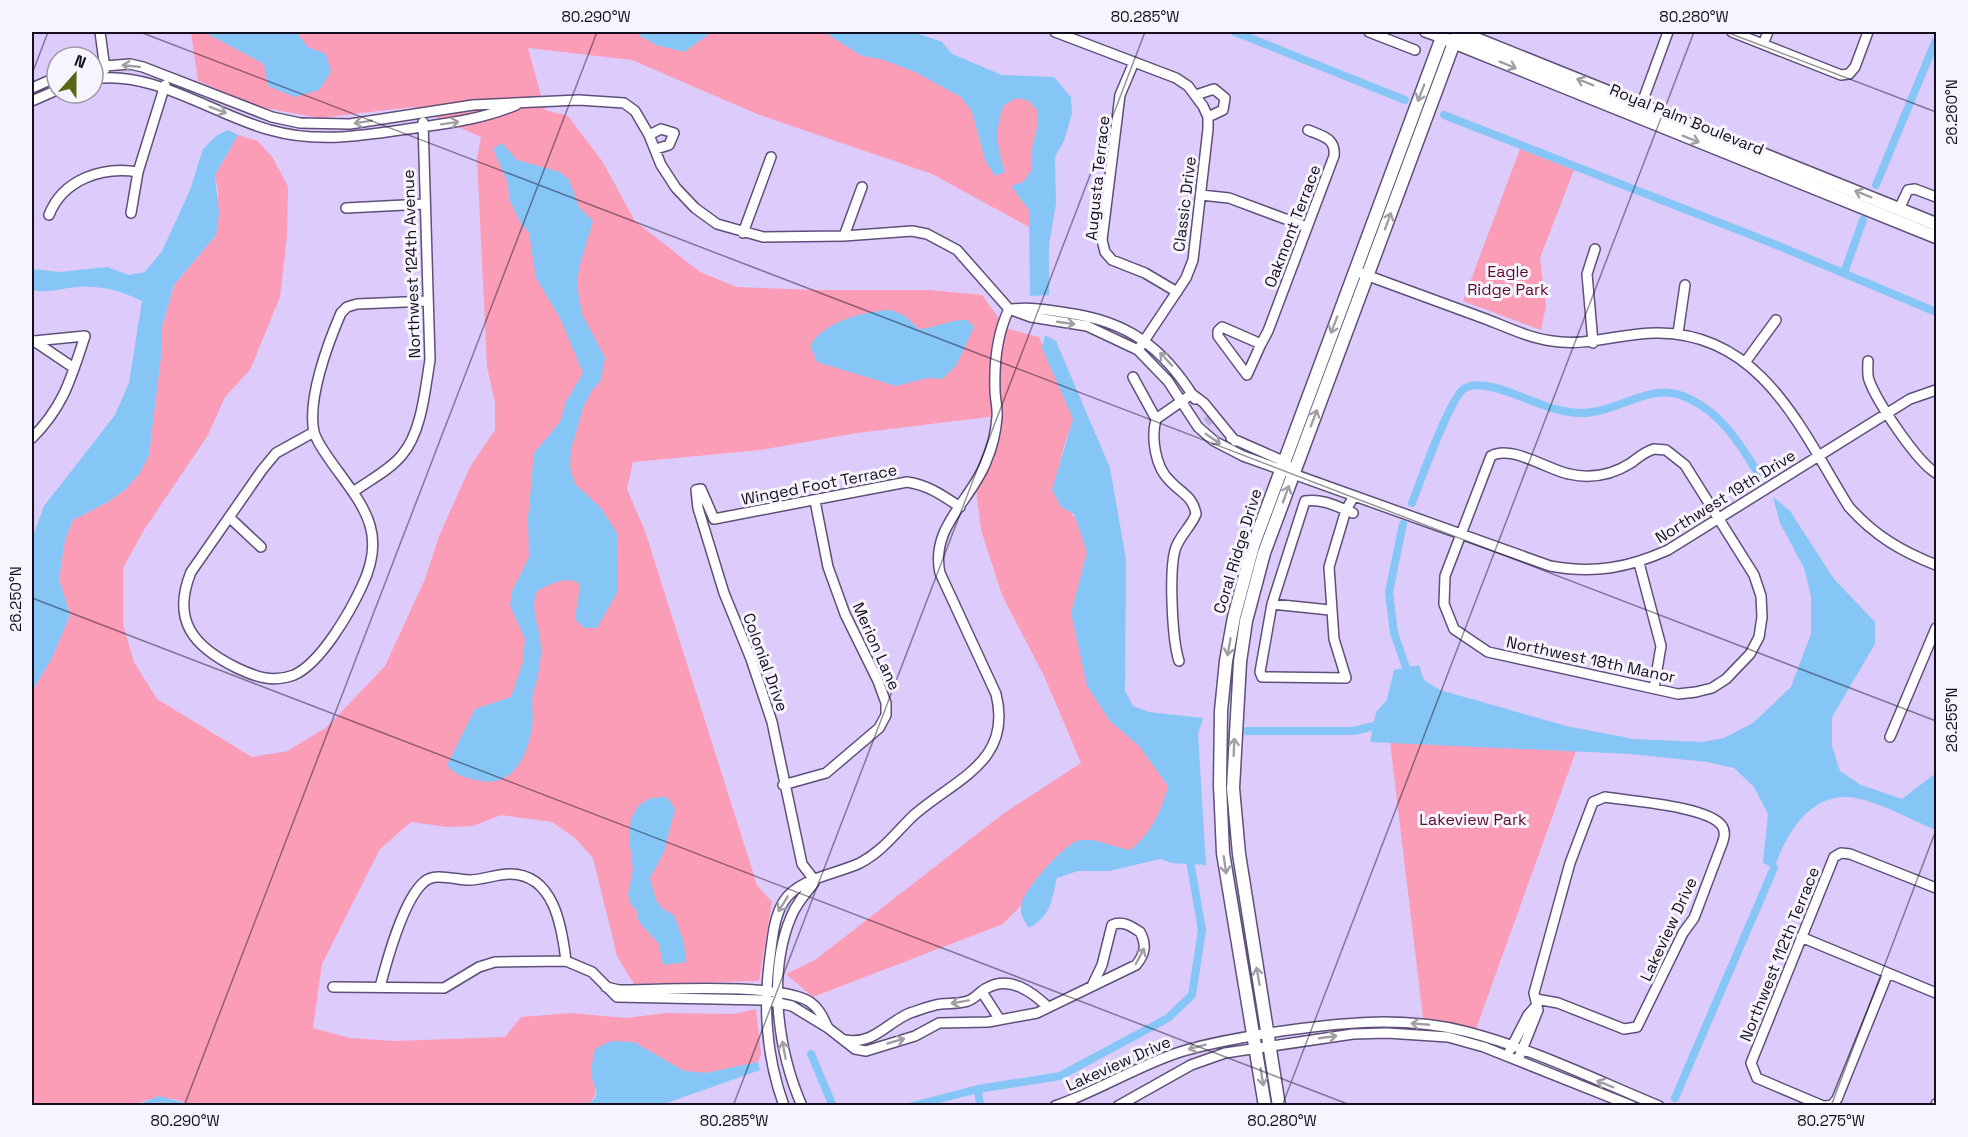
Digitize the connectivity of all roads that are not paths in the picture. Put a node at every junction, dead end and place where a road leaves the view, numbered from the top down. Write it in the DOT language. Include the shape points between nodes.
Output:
graph roads {
  1 [pos="1054,32"];
  2 [pos="1369,32"];
  3 [pos="1425,32"];
  4 [pos="1668,32"];
  5 [pos="1732,32"];
  6 [pos="1768,32"];
  7 [pos="1868,32"];
  8 [pos="1443,35"];
  9 [pos="1457,35"];
  10 [pos="1763,44"];
  11 [pos="1415,50"];
  12 [pos="1134,62"];
  13 [pos="105,65"];
  14 [pos="105,71"];
  15 [pos="106,77"];
  16 [pos="168,77"];
  17 [pos="163,89"];
  18 [pos="1196,95"];
  19 [pos="521,103"];
  20 [pos="1639,110"];
  21 [pos="421,113"];
  22 [pos="1208,117"];
  23 [pos="423,126"];
  24 [pos="1308,130"];
  25 [pos="649,135"];
  26 [pos="656,149"];
  27 [pos="771,157"];
  28 [pos="138,172"];
  29 [pos="862,188"];
  30 [pos="1201,195"];
  31 [pos="1936,197"];
  32 [pos="424,204"];
  33 [pos="346,208"];
  34 [pos="1899,209"];
  35 [pos="131,213"];
  36 [pos="49,215"];
  37 [pos="1936,224"];
  38 [pos="1307,227"];
  39 [pos="743,232"];
  40 [pos="844,236"];
  41 [pos="1936,237"];
  42 [pos="1595,249"];
  43 [pos="1355,271"];
  44 [pos="1368,276"];
  45 [pos="1685,285"];
  46 [pos="1177,292"];
  47 [pos="428,301"];
  48 [pos="1009,309"];
  49 [pos="1776,320"];
  50 [pos="1678,333"];
  51 [pos="1145,339"];
  52 [pos="1593,343"];
  53 [pos="1261,344"];
  54 [pos="1138,350"];
  55 [pos="1746,361"];
  56 [pos="1868,361"];
  57 [pos="74,368"];
  58 [pos="1133,376"];
  59 [pos="1936,390"];
  60 [pos="1192,394"];
  61 [pos="1180,402"];
  62 [pos="1889,413"];
  63 [pos="1207,416"];
  64 [pos="1156,419"];
  65 [pos="1214,426"];
  66 [pos="314,432"];
  67 [pos="32,438"];
  68 [pos="1235,441"];
  69 [pos="1818,456"];
  70 [pos="1282,465"];
  71 [pos="1294,472"];
  72 [pos="1936,473"];
  73 [pos="353,492"];
  74 [pos="1354,496"];
  75 [pos="815,501"];
  76 [pos="960,507"];
  77 [pos="1350,512"];
  78 [pos="229,517"];
  79 [pos="714,519"];
  80 [pos="1718,519"];
  81 [pos="1461,535"];
  82 [pos="261,547"];
  83 [pos="1639,563"];
  84 [pos="1936,565"];
  85 [pos="1272,604"];
  86 [pos="1330,610"];
  87 [pos="1936,628"];
  88 [pos="1179,661"];
  89 [pos="1654,688"];
  90 [pos="1890,737"];
  91 [pos="783,785"];
  92 [pos="815,881"];
  93 [pos="1936,888"];
  94 [pos="1801,937"];
  95 [pos="566,961"];
  96 [pos="1888,973"];
  97 [pos="1092,986"];
  98 [pos="333,987"];
  99 [pos="380,987"];
  100 [pos="778,991"];
  101 [pos="982,992"];
  102 [pos="1936,993"];
  103 [pos="765,995"];
  104 [pos="778,1002"];
  105 [pos="1536,1003"];
  106 [pos="1048,1007"];
  107 [pos="920,1010"];
  108 [pos="1000,1020"];
  109 [pos="828,1028"];
  110 [pos="927,1029"];
  111 [pos="1269,1039"];
  112 [pos="842,1040"];
  113 [pos="1255,1042"];
  114 [pos="1509,1051"];
  115 [pos="1520,1055"];
  116 [pos="1832,1105"];
  117 [pos="783,1106"];
  118 [pos="802,1106"];
  119 [pos="1055,1106"];
  120 [pos="1118,1106"];
  121 [pos="1265,1106"];
  122 [pos="1279,1106"];
  123 [pos="1632,1106"];
  124 [pos="1659,1106"];
  125 [pos="1824,1106"];
  1 -- 12 [label="street"];
  2 -- 11 [label="street"];
  3 -- 8 [label="street, Royal Palm Boulevard"];
  4 -- 20 [label="street"];
  5 -- 10 [label="street"];
  6 -- 10 [label="street"];
  7 -- 10 [label="street" via="1855,67 1849,74 1841,75"];
  8 -- 9 [label="main road, Royal Palm Boulevard"];
  8 -- 43 [label="main road, Coral Ridge Drive, one-way"];
  9 -- 20 [label="main road, Royal Palm Boulevard"];
  44 -- 9 [label="main road, Coral Ridge Drive, one-way"];
  12 -- 18 [label="street" via="1176,78"];
  12 -- 46 [label="street, Augusta Terrace" via="1120,95 1102,240 1112,260"];
  16 -- 13 [label="street, one-way" via="130,64"];
  14 -- 15 [label="street"];
  15 -- 17 [label="street" via="140,81"];
  16 -- 17 [label="street"];
  21 -- 16 [label="street, one-way" via="350,124 300,123 272,117"];
  17 -- 23 [label="street, one-way" via="270,130 298,136 340,138"];
  17 -- 28 [label="street"];
  18 -- 22 [label="street"];
  18 -- 22 [label="street" via="1214,89 1224,98 1223,110"];
  19 -- 21 [label="street"];
  23 -- 19 [label="street, one-way" via="489,117"];
  19 -- 25 [label="street" via="624,103"];
  34 -- 20 [label="main road, Royal Palm Boulevard, one-way"];
  20 -- 41 [label="main road, Royal Palm Boulevard, one-way"];
  21 -- 23 [label="street, Northwest 124th Avenue"];
  22 -- 30 [label="street, Classic Drive"];
  23 -- 32 [label="street, Northwest 124th Avenue"];
  24 -- 38 [label="street, Oakmont Terrace" via="1330,140 1335,147"];
  25 -- 26 [label="street"];
  25 -- 26 [label="street" via="661,129 674,133 669,145"];
  26 -- 39 [label="street" via="661,165 694,208 717,224"];
  27 -- 39 [label="street"];
  28 -- 35 [label="street"];
  28 -- 36 [label="street" via="110,170 82,179 59,196"];
  29 -- 40 [label="street"];
  30 -- 38 [label="street" via="1229,198"];
  30 -- 46 [label="street, Classic Drive" via="1193,260"];
  31 -- 34 [label="street" via="1908,190"];
  32 -- 33 [label="street"];
  32 -- 47 [label="street, Northwest 124th Avenue"];
  34 -- 37 [label="main road, Royal Palm Boulevard"];
  38 -- 53 [label="street, Oakmont Terrace"];
  39 -- 40 [label="street" via="763,237"];
  40 -- 48 [label="street" via="912,231 927,234 957,250"];
  42 -- 52 [label="street" via="1587,274"];
  43 -- 44 [label="street"];
  43 -- 70 [label="main road, Coral Ridge Drive, one-way"];
  44 -- 52 [label="street" via="1530,336"];
  71 -- 44 [label="main road, Coral Ridge Drive, one-way"];
  45 -- 50 [label="street"];
  46 -- 51 [label="street, Classic Drive"];
  47 -- 66 [label="street" via="357,304 341,313 313,402"];
  47 -- 73 [label="street, Northwest 124th Avenue" via="430,360 408,448"];
  48 -- 51 [label="street" via="1032,307 1089,316"];
  48 -- 54 [label="street, one-way" via="1031,317 1087,326"];
  48 -- 76 [label="street" via="997,343 994,438 976,485"];
  49 -- 55 [label="street"];
  50 -- 52 [label="street" via="1633,335"];
  50 -- 55 [label="street"];
  51 -- 54 [label="street, Classic Drive"];
  60 -- 51 [label="street, one-way" via="1178,372"];
  53 -- 53 [label="street, Oakmont Terrace" via="1222,327 1218,331 1247,375"];
  54 -- 61 [label="street" via="1168,381"];
  55 -- 69 [label="street" via="1782,399"];
  56 -- 62 [label="street" via="1869,380"];
  57 -- 57 [label="street" via="85,336 34,341"];
  57 -- 67 [label="street" via="58,407"];
  58 -- 64 [label="street"];
  59 -- 62 [label="street, Northwest 19th Drive" via="1910,399"];
  60 -- 61 [label="street"];
  60 -- 63 [label="street"];
  60 -- 68 [label="street"];
  61 -- 64 [label="street"];
  61 -- 70 [label="street, one-way" via="1198,428 1214,441 1243,456"];
  62 -- 69 [label="street, Northwest 19th Drive"];
  62 -- 72 [label="street" via="1919,458"];
  64 -- 88 [label="street" via="1155,446 1164,475 1194,503 1196,514 1179,540 1173,560 1174,645"];
  65 -- 68 [label="street"];
  66 -- 73 [label="street"];
  66 -- 78 [label="street" via="276,453"];
  68 -- 70 [label="street"];
  69 -- 80 [label="street, Northwest 19th Drive"];
  69 -- 84 [label="street" via="1849,507 1863,522 1901,550"];
  70 -- 71 [label="street"];
  70 -- 113 [label="main road, Coral Ridge Drive, one-way" via="1253,546 1234,617 1221,711 1223,853"];
  71 -- 74 [label="street, Northwest 19th Drive"];
  111 -- 71 [label="main road, Coral Ridge Drive, one-way" via="1239,854 1233,788 1235,715 1246,621 1264,553"];
  73 -- 78 [label="street" via="371,525 371,566 338,628 315,659 305,669 281,678 256,678 221,660 195,639 186,624 183,590"];
  74 -- 77 [label="street" via="1357,504"];
  74 -- 81 [label="street, Northwest 19th Drive"];
  75 -- 76 [label="street, Winged Foot Terrace" via="907,482 928,487"];
  75 -- 79 [label="street, Winged Foot Terrace"];
  75 -- 91 [label="street, Merion Lane" via="828,567 845,614 882,692 886,715 879,728 826,773"];
  76 -- 92 [label="street" via="945,528 937,558 940,573 996,694 1000,708 996,738 980,766 931,801 876,853"];
  77 -- 85 [label="street" via="1316,499 1305,501"];
  77 -- 86 [label="street" via="1329,567"];
  78 -- 82 [label="street"];
  79 -- 91 [label="street, Colonial Drive" via="705,494 696,490 724,593 772,722"];
  80 -- 81 [label="street" via="1685,465 1666,450 1645,452 1620,470 1585,477 1497,452 1491,456"];
  80 -- 83 [label="street, Northwest 19th Drive"];
  80 -- 89 [label="street, Northwest 18th Manor" via="1754,575 1761,596 1759,637 1739,669 1712,688 1678,694"];
  81 -- 83 [label="street, Northwest 19th Drive" via="1530,561 1572,570"];
  81 -- 89 [label="street, Northwest 18th Manor" via="1443,592 1454,629 1488,652"];
  83 -- 89 [label="street" via="1661,646"];
  85 -- 86 [label="street"];
  85 -- 86 [label="street" via="1262,677 1346,678"];
  87 -- 90 [label="street"];
  91 -- 92 [label="street, Colonial Drive" via="802,864"];
  92 -- 100 [label="street" via="790,918"];
  92 -- 103 [label="street, one-way" via="795,889 778,913"];
  93 -- 94 [label="street, Northwest 112th Terrace" via="1841,853 1834,858"];
  94 -- 96 [label="street"];
  94 -- 125 [label="street, Northwest 112th Terrace" via="1751,1063 1756,1078"];
  95 -- 99 [label="street" via="495,962 444,988"];
  95 -- 99 [label="street" via="555,909 534,880 510,874 468,880 432,877 417,890 402,919"];
  95 -- 103 [label="street" via="592,972 606,987 619,990"];
  96 -- 102 [label="street"];
  96 -- 116 [label="street"];
  97 -- 97 [label="street, one-way" via="1136,965 1145,947 1140,932 1125,923 1112,925"];
  97 -- 106 [label="street"];
  98 -- 99 [label="street"];
  100 -- 103 [label="street"];
  100 -- 104 [label="street"];
  100 -- 109 [label="street" via="809,1002 822,1014"];
  101 -- 106 [label="street" via="1010,984 1023,988"];
  101 -- 107 [label="street, one-way" via="966,1002"];
  101 -- 108 [label="street"];
  103 -- 104 [label="street"];
  103 -- 117 [label="street" via="771,1059"];
  104 -- 109 [label="street" via="798,1009"];
  118 -- 104 [label="street, one-way" via="786,1059"];
  105 -- 105 [label="street, Lakeview Drive" via="1534,993 1570,863 1593,802 1605,797 1686,810 1723,826 1722,844 1694,918 1637,1027 1624,1029 1558,1003"];
  105 -- 114 [label="street, Lakeview Drive"];
  105 -- 115 [label="street, Lakeview Drive" via="1538,1010"];
  106 -- 108 [label="street"];
  107 -- 110 [label="street"];
  107 -- 112 [label="street" via="866,1040"];
  108 -- 110 [label="street" via="939,1023"];
  109 -- 112 [label="street"];
  112 -- 110 [label="street, one-way" via="866,1051"];
  111 -- 113 [label="street, Lakeview Drive"];
  111 -- 114 [label="street, Lakeview Drive" via="1351,1022 1419,1023 1469,1032"];
  111 -- 122 [label="main road, Coral Ridge Drive"];
  113 -- 119 [label="street, Lakeview Drive, one-way" via="1180,1052"];
  113 -- 120 [label="street, Lakeview Drive" via="1191,1065"];
  113 -- 121 [label="main road, Coral Ridge Drive, one-way"];
  114 -- 115 [label="street, Lakeview Drive"];
  115 -- 123 [label="street, Lakeview Drive"];
  124 -- 115 [label="street, Lakeview Drive, one-way"];
  116 -- 125 [label="street"];
}
